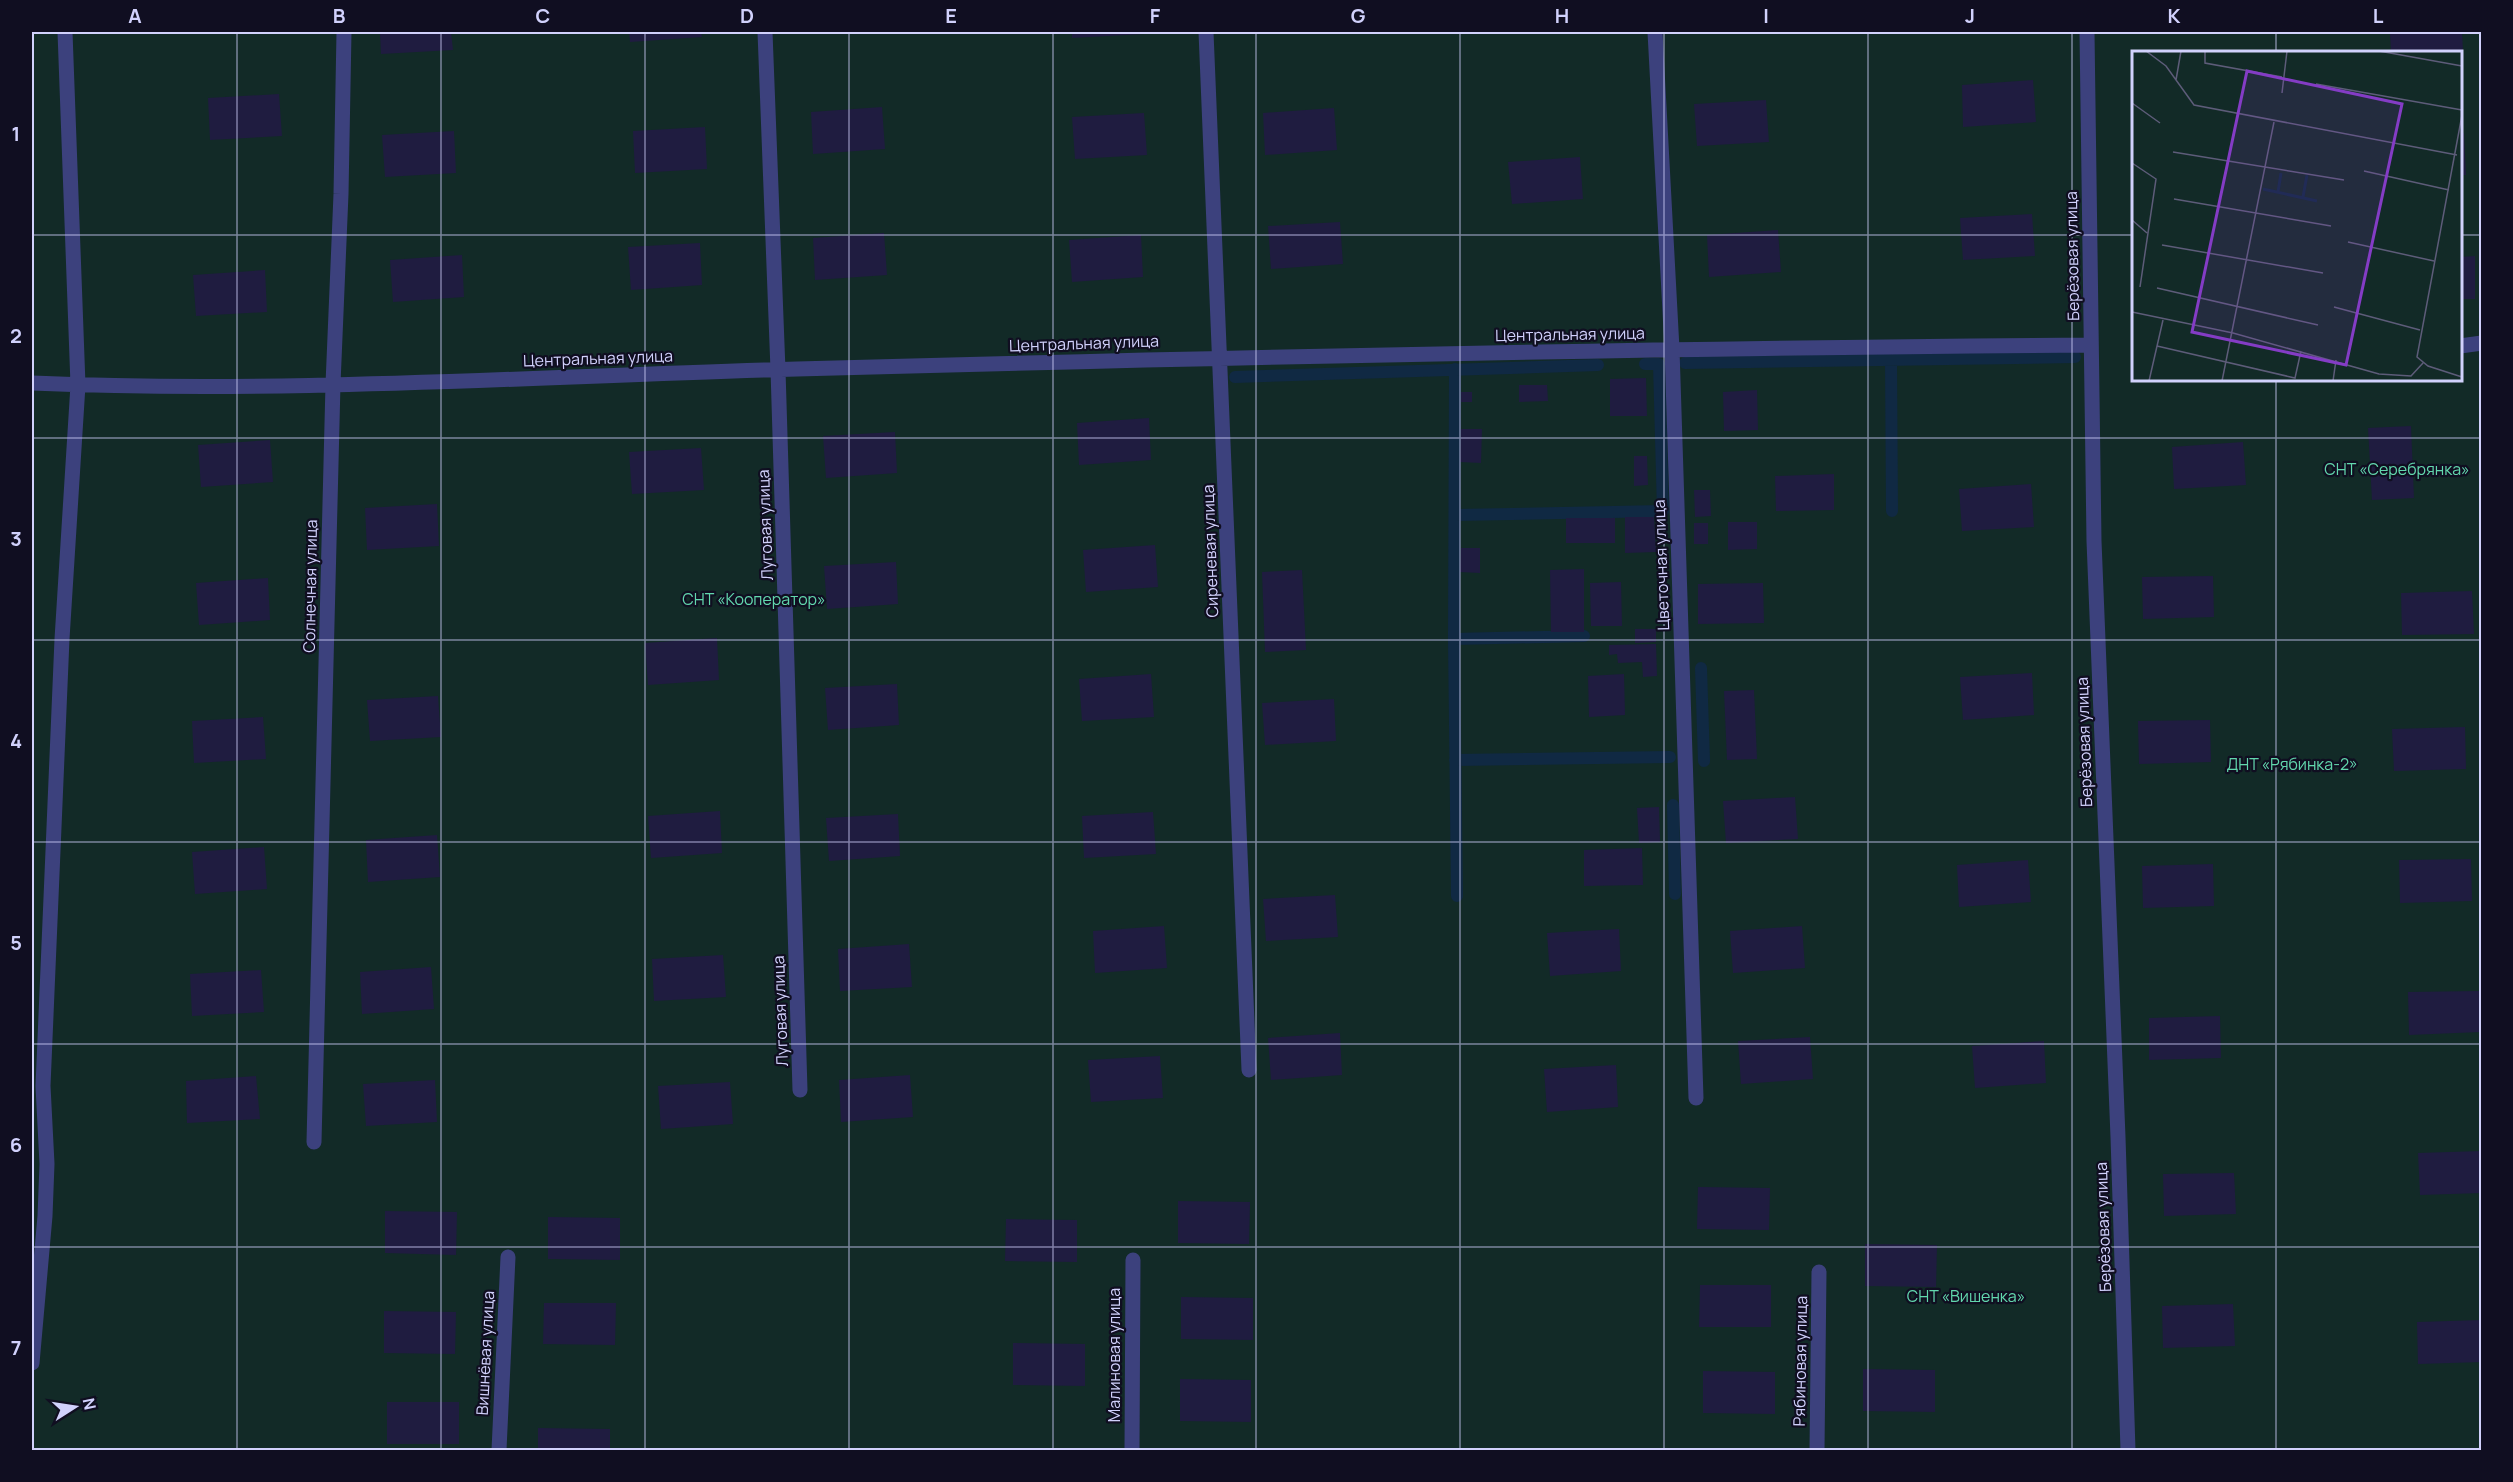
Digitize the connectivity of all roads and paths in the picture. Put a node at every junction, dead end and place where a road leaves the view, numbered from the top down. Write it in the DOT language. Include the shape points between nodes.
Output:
graph roads {
  1 [pos="65,32"];
  2 [pos="344,32"];
  3 [pos="765,32"];
  4 [pos="1206,32"];
  5 [pos="1654,32"];
  6 [pos="2087,32"];
  7 [pos="2481,343"];
  8 [pos="2091,345"];
  9 [pos="2462,346"];
  10 [pos="1672,350"];
  11 [pos="1220,358"];
  12 [pos="778,369"];
  13 [pos="32,383"];
  14 [pos="333,384"];
  15 [pos="78,385"];
  16 [pos="39,1044"];
  17 [pos="1249,1070"];
  18 [pos="800,1090"];
  19 [pos="1696,1098"];
  20 [pos="314,1142"];
  21 [pos="508,1257"];
  22 [pos="1133,1260"];
  23 [pos="1819,1272"];
  24 [pos="32,1363"];
  25 [pos="499,1450"];
  26 [pos="1132,1450"];
  27 [pos="1817,1450"];
  28 [pos="2128,1450"];
  1 -- 15 [label="street"];
  2 -- 14 [label="street, Солнечная улица"];
  3 -- 12 [label="street, Луговая улица"];
  4 -- 11 [label="street, Сиреневая улица"];
  5 -- 10 [label="street, Цветочная улица"];
  6 -- 8 [label="street, Берёзовая улица"];
  7 -- 9 [label="street"];
  8 -- 10 [label="street, Центральная улица"];
  8 -- 28 [label="street, Берёзовая улица" via="2094,540"];
  10 -- 11 [label="street, Центральная улица"];
  10 -- 19 [label="street, Цветочная улица"];
  11 -- 12 [label="street, Центральная улица"];
  11 -- 17 [label="street, Сиреневая улица"];
  12 -- 14 [label="street, Центральная улица"];
  12 -- 18 [label="street, Луговая улица"];
  13 -- 15 [label="street, Центральная улица"];
  14 -- 15 [label="street, Центральная улица"];
  14 -- 20 [label="street, Солнечная улица"];
  15 -- 16 [label="street"];
  16 -- 24 [label="street" via="47,1164"];
  21 -- 25 [label="street, Вишнёвая улица"];
  22 -- 26 [label="street, Малиновая улица"];
  23 -- 27 [label="street, Рябиновая улица"];
}
